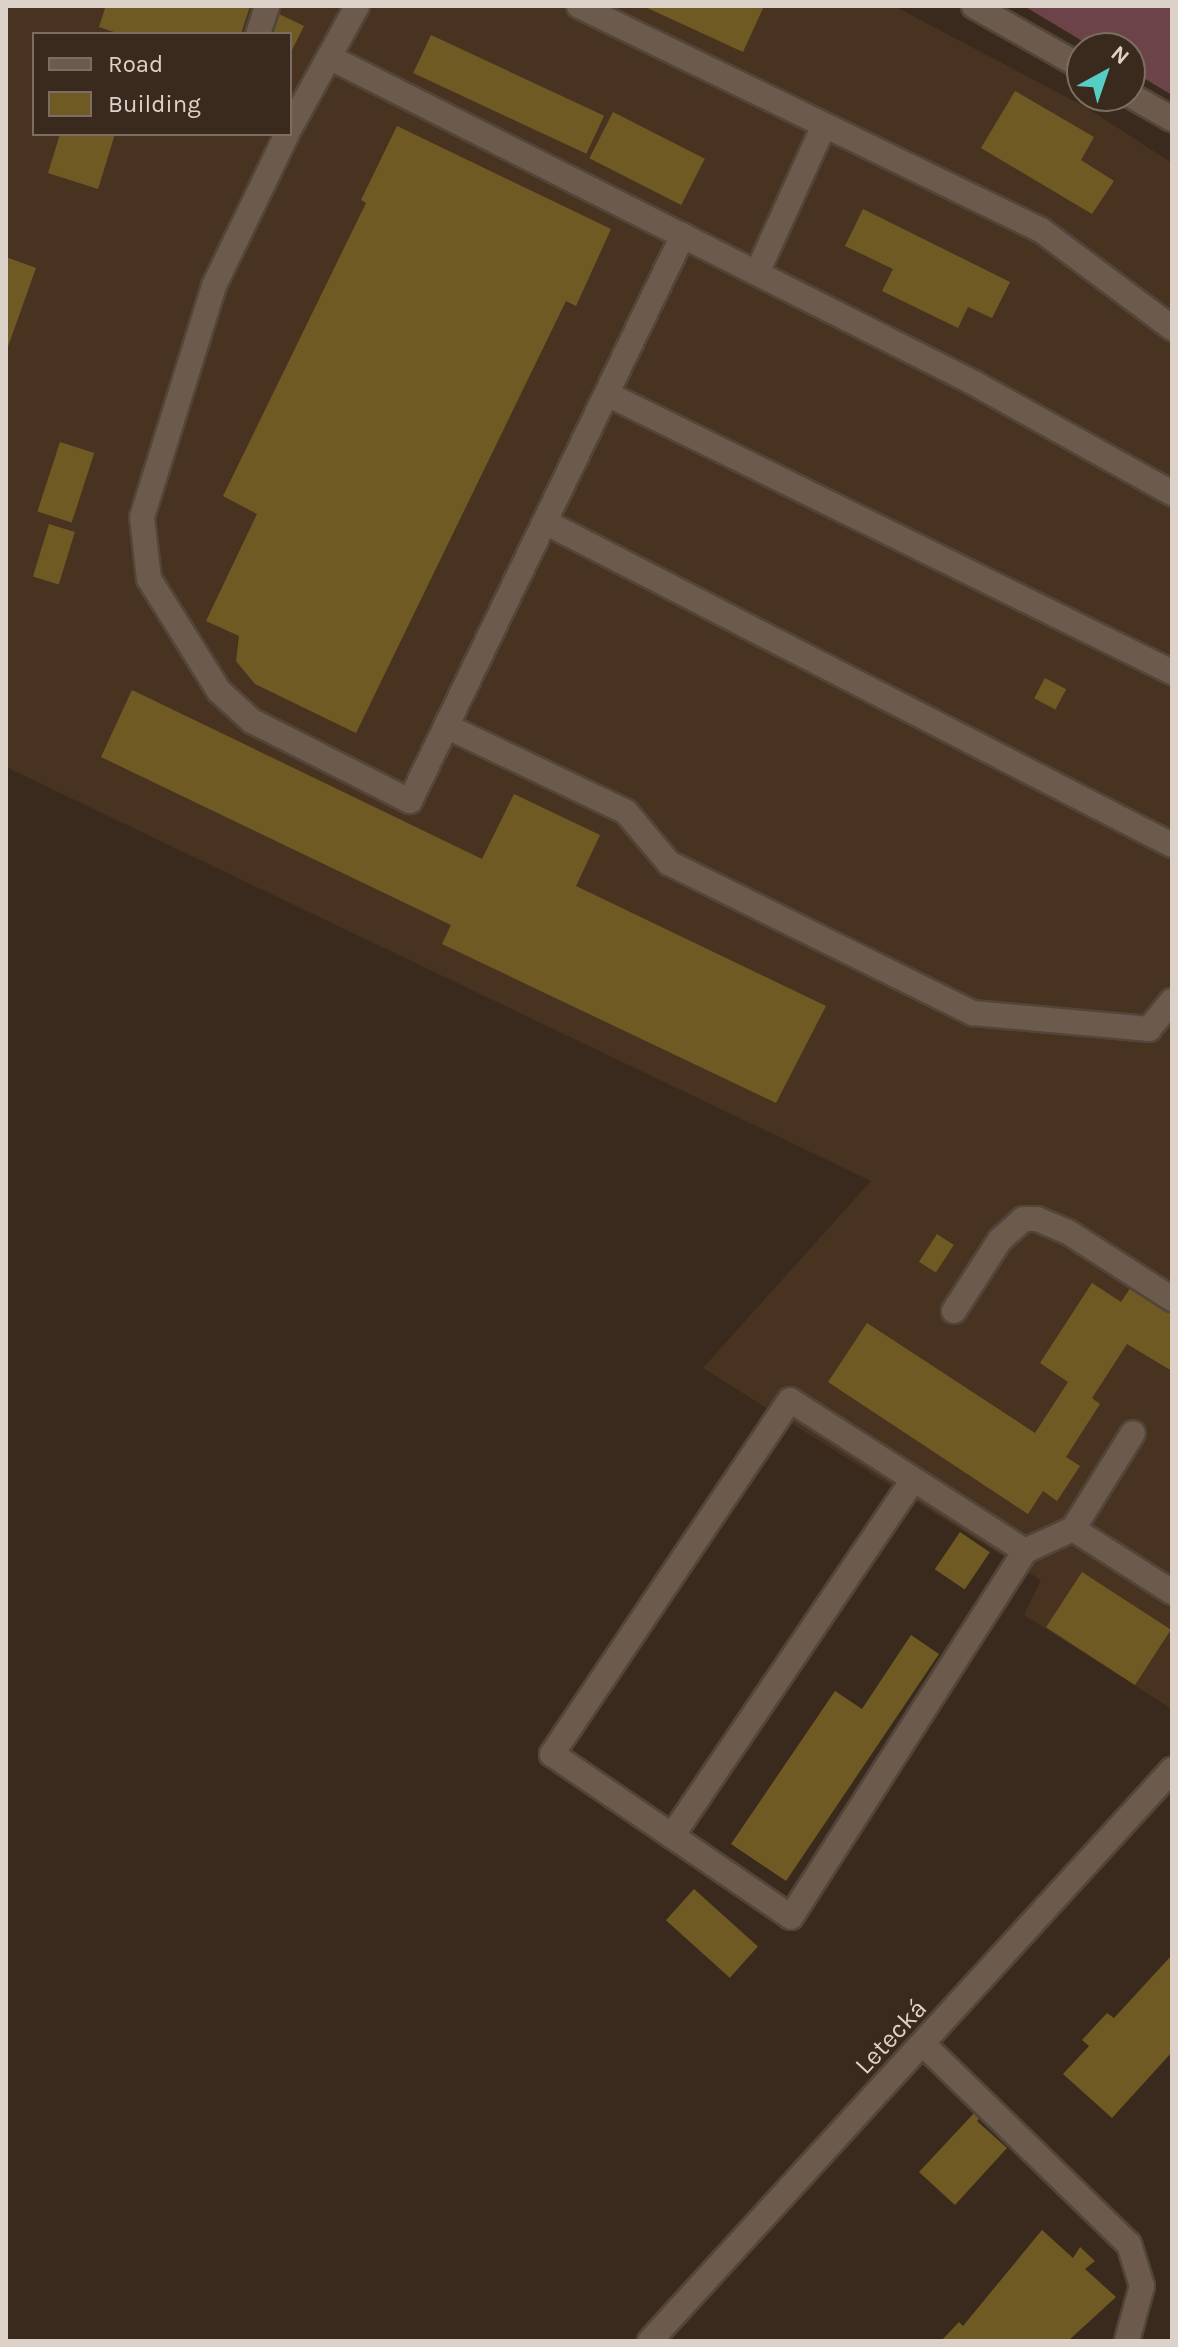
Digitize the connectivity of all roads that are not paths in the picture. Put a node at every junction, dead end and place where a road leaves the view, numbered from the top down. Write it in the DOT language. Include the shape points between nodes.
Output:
graph roads {
  1 [pos="267,6"];
  2 [pos="357,6"];
  3 [pos="579,6"];
  4 [pos="974,6"];
  5 [pos="259,32"];
  6 [pos="329,57"];
  7 [pos="1066,58"];
  8 [pos="1146,104"];
  9 [pos="1172,119"];
  10 [pos="292,124"];
  11 [pos="824,125"];
  12 [pos="286,136"];
  13 [pos="683,235"];
  14 [pos="757,273"];
  15 [pos="1172,328"];
  16 [pos="607,394"];
  17 [pos="1172,493"];
  18 [pos="545,522"];
  19 [pos="1172,672"];
  20 [pos="446,726"];
  21 [pos="1172,845"];
  22 [pos="1172,1001"];
  23 [pos="1172,1299"];
  24 [pos="954,1311"];
  25 [pos="1133,1433"];
  26 [pos="913,1480"];
  27 [pos="1073,1529"];
  28 [pos="1025,1551"];
  29 [pos="1172,1592"];
  30 [pos="1172,1770"];
  31 [pos="672,1836"];
  32 [pos="923,2044"];
  33 [pos="650,2341"];
  34 [pos="1127,2341"];
  1 -- 5 [label="street"];
  2 -- 6 [label="street"];
  3 -- 11 [label="street"];
  4 -- 7 [label="street"];
  6 -- 10 [label="street"];
  6 -- 13 [label="street"];
  8 -- 9 [label="street"];
  11 -- 14 [label="street"];
  11 -- 15 [label="street" via="1041,230"];
  12 -- 20 [label="street" via="214,286 142,517 149,579 219,691 252,721 300,747 410,801"];
  13 -- 14 [label="street"];
  13 -- 16 [label="street"];
  14 -- 17 [label="street" via="974,383"];
  16 -- 18 [label="street"];
  16 -- 19 [label="street"];
  18 -- 20 [label="street"];
  18 -- 21 [label="street"];
  20 -- 22 [label="street" via="626,812 669,863 973,1013 1149,1029"];
  23 -- 24 [label="street" via="1068,1232 1023,1219 1000,1240"];
  25 -- 27 [label="street"];
  26 -- 28 [label="street"];
  26 -- 31 [label="street"];
  26 -- 31 [label="street" via="790,1400 552,1754"];
  27 -- 28 [label="street"];
  27 -- 29 [label="street"];
  28 -- 31 [label="street" via="791,1917"];
  30 -- 32 [label="street, Letecká"];
  32 -- 33 [label="street, Letecká"];
  32 -- 34 [label="street" via="1129,2244 1142,2286"];
}
